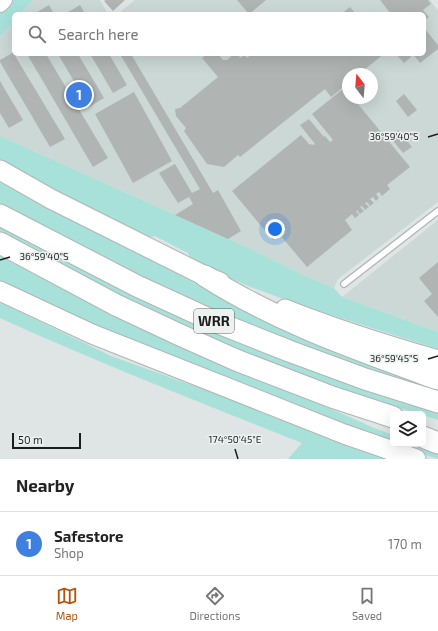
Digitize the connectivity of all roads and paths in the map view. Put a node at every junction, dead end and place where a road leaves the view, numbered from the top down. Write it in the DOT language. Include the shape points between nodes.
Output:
graph roads {
  1 [pos="4,0"];
  2 [pos="0,4"];
  3 [pos="0,170"];
  4 [pos="438,211"];
  5 [pos="0,214"];
  6 [pos="0,243"];
  7 [pos="193,269"];
  8 [pos="344,284"];
  9 [pos="0,291"];
  10 [pos="236,360"];
  11 [pos="438,360"];
  12 [pos="438,379"];
  13 [pos="438,402"];
  14 [pos="390,416"];
  15 [pos="390,425"];
  16 [pos="426,427"];
  17 [pos="438,430"];
  18 [pos="426,438"];
  19 [pos="438,443"];
  20 [pos="416,459"];
  1 -- 2 [label="main road"];
  3 -- 7 [label="highway" via="51,199 147,243"];
  4 -- 8 [label="lane"];
  5 -- 13 [label="highway, WRR" via="137,286 211,320 330,366"];
  6 -- 10 [label="highway, WRR" via="116,305"];
  7 -- 11 [label="highway" via="320,323"];
  7 -- 12 [label="highway" via="231,293 334,341"];
  9 -- 20 [label="highway" via="92,334 344,434"];
  10 -- 14 [label="highway, WRR"];
  10 -- 15 [label="highway" via="345,409"];
  16 -- 17 [label="highway"];
  18 -- 19 [label="highway"];
}
